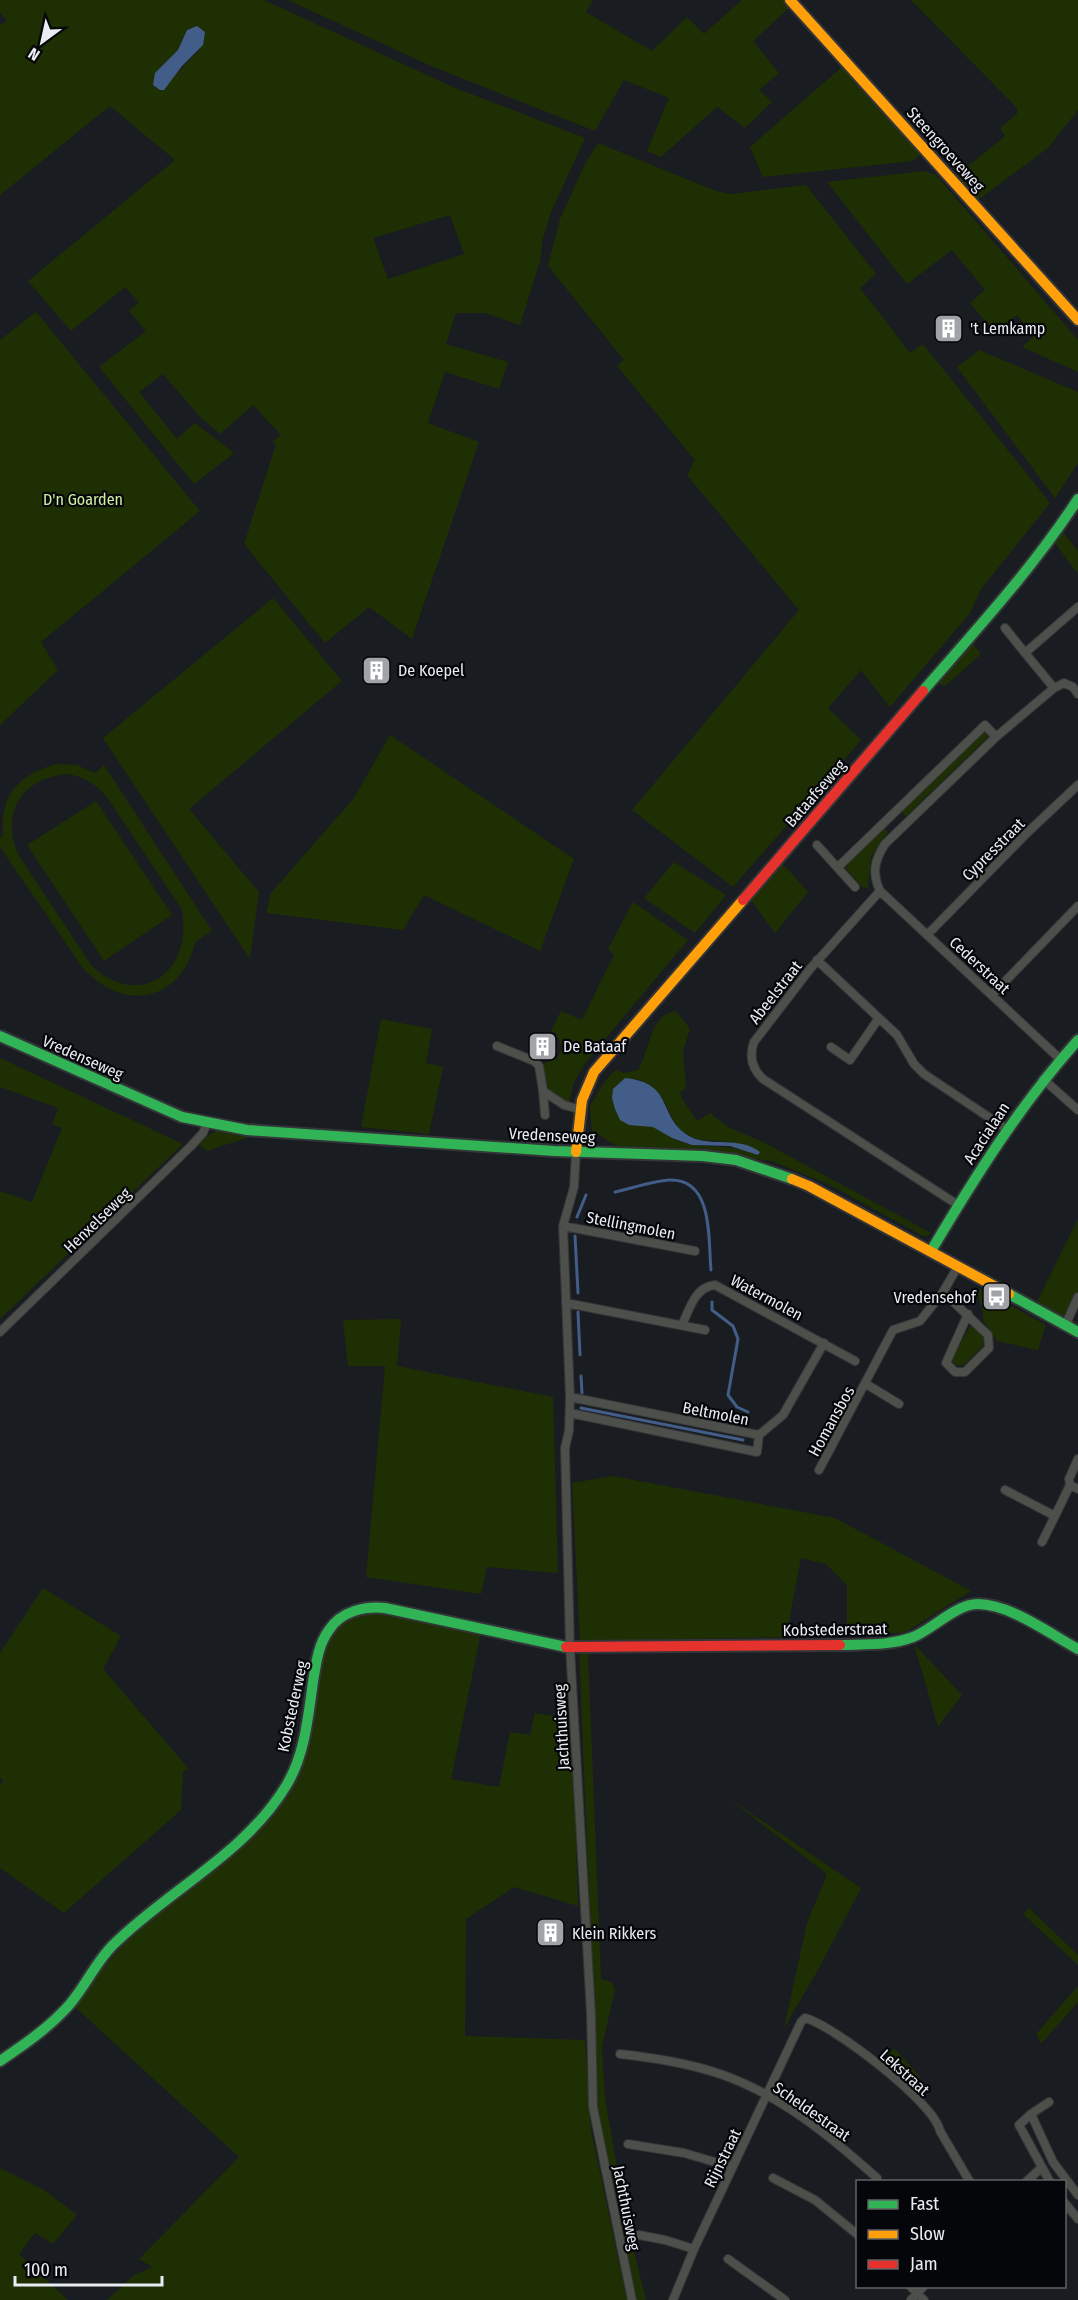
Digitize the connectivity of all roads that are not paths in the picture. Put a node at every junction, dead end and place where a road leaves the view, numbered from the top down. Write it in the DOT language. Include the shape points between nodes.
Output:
graph roads {
  1 [pos="790,0"];
  2 [pos="1078,320"];
  3 [pos="1078,499"];
  4 [pos="1078,607"];
  5 [pos="1005,628"];
  6 [pos="1025,653"];
  7 [pos="1054,688"];
  8 [pos="1075,691"];
  9 [pos="996,737"];
  10 [pos="1078,785"];
  11 [pos="889,818"];
  12 [pos="901,829"];
  13 [pos="817,845"];
  14 [pos="838,867"];
  15 [pos="855,887"];
  16 [pos="880,891"];
  17 [pos="1078,906"];
  18 [pos="928,934"];
  19 [pos="817,960"];
  20 [pos="992,995"];
  21 [pos="879,1018"];
  22 [pos="0,1036"];
  23 [pos="1078,1040"];
  24 [pos="497,1046"];
  25 [pos="831,1047"];
  26 [pos="1060,1059"];
  27 [pos="1042,1079"];
  28 [pos="543,1091"];
  29 [pos="579,1109"];
  30 [pos="1078,1110"];
  31 [pos="545,1115"];
  32 [pos="207,1123"];
  33 [pos="1005,1128"];
  34 [pos="576,1152"];
  35 [pos="958,1205"];
  36 [pos="563,1226"];
  37 [pos="695,1251"];
  38 [pos="931,1251"];
  39 [pos="957,1268"];
  40 [pos="943,1293"];
  41 [pos="1078,1298"];
  42 [pos="566,1303"];
  43 [pos="968,1314"];
  44 [pos="682,1325"];
  45 [pos="1065,1326"];
  46 [pos="705,1330"];
  47 [pos="0,1332"];
  48 [pos="1078,1332"];
  49 [pos="824,1343"];
  50 [pos="855,1361"];
  51 [pos="866,1384"];
  52 [pos="570,1397"];
  53 [pos="899,1404"];
  54 [pos="570,1413"];
  55 [pos="759,1435"];
  56 [pos="1078,1459"];
  57 [pos="819,1470"];
  58 [pos="1074,1487"];
  59 [pos="1005,1491"];
  60 [pos="1055,1516"];
  61 [pos="1042,1542"];
  62 [pos="570,1648"];
  63 [pos="1078,1649"];
  64 [pos="798,2029"];
  65 [pos="620,2054"];
  66 [pos="0,2061"];
  67 [pos="768,2095"];
  68 [pos="1049,2102"];
  69 [pos="1031,2114"];
  70 [pos="628,2144"];
  71 [pos="732,2167"];
  72 [pos="1041,2168"];
  73 [pos="773,2178"];
  74 [pos="878,2178"];
  75 [pos="969,2180"];
  76 [pos="1027,2180"];
  77 [pos="1049,2180"];
  78 [pos="1078,2195"];
  79 [pos="1066,2203"];
  80 [pos="1078,2219"];
  81 [pos="856,2233"];
  82 [pos="639,2235"];
  83 [pos="694,2248"];
  84 [pos="728,2259"];
  85 [pos="912,2288"];
  86 [pos="922,2288"];
  87 [pos="918,2294"];
  88 [pos="632,2300"];
  89 [pos="673,2300"];
  90 [pos="785,2300"];
  91 [pos="911,2300"];
  92 [pos="924,2300"];
  1 -- 2 [label="street, Steengroeveweg"];
  3 -- 29 [label="street, Bataafseweg" via="1022,577 594,1072"];
  4 -- 6 [label="street"];
  5 -- 6 [label="street"];
  6 -- 7 [label="street"];
  7 -- 8 [label="street" via="1064,683"];
  7 -- 9 [label="street"];
  9 -- 11 [label="street" via="985,725"];
  9 -- 12 [label="street"];
  10 -- 18 [label="street, Cypresstraat"];
  11 -- 12 [label="street"];
  11 -- 14 [label="street"];
  12 -- 16 [label="street" via="877,857 874,871"];
  13 -- 14 [label="street"];
  14 -- 15 [label="street"];
  16 -- 18 [label="street, Cederstraat"];
  16 -- 19 [label="street, Abeelstraat"];
  17 -- 20 [label="street"];
  18 -- 20 [label="street, Cederstraat"];
  19 -- 21 [label="street"];
  19 -- 35 [label="street, Abeelstraat" via="754,1042 750,1055 756,1073"];
  20 -- 26 [label="street, Cederstraat"];
  21 -- 25 [label="street" via="850,1059"];
  21 -- 33 [label="street" via="897,1035 924,1074"];
  22 -- 32 [label="street, Vredenseweg" via="182,1117"];
  23 -- 26 [label="street, Acacialaan"];
  24 -- 28 [label="street" via="539,1066"];
  26 -- 27 [label="street, Acacialaan"];
  27 -- 30 [label="street"];
  27 -- 33 [label="street, Acacialaan"];
  28 -- 29 [label="street" via="564,1105"];
  28 -- 31 [label="street, Vredenseweg"];
  29 -- 34 [label="street, Bataafseweg"];
  32 -- 34 [label="street, Vredenseweg" via="247,1130"];
  32 -- 47 [label="street, Henxelseweg" via="191,1146"];
  33 -- 35 [label="street, Acacialaan"];
  34 -- 36 [label="street, Jachthuisweg" via="574,1187"];
  34 -- 38 [label="street, Vredenseweg" via="703,1156 755,1165 809,1186"];
  35 -- 38 [label="street, Acacialaan"];
  36 -- 37 [label="street, Stellingmolen"];
  36 -- 42 [label="street, Jachthuisweg"];
  38 -- 39 [label="street, Vredenseweg"];
  39 -- 40 [label="street, Homansbos"];
  39 -- 45 [label="street, Vredenseweg"];
  40 -- 43 [label="street"];
  40 -- 51 [label="street, Homansbos" via="920,1321 893,1329"];
  41 -- 45 [label="street"];
  42 -- 44 [label="street"];
  42 -- 52 [label="street, Jachthuisweg"];
  43 -- 43 [label="street" via="988,1335 989,1348 965,1372 955,1372 946,1363"];
  44 -- 46 [label="street"];
  44 -- 49 [label="street, Watermolen" via="697,1294 705,1286 715,1285"];
  45 -- 48 [label="street, Vredenseweg"];
  49 -- 50 [label="street, Watermolen"];
  49 -- 55 [label="street" via="783,1415"];
  51 -- 53 [label="street, Homansbos"];
  51 -- 57 [label="street, Homansbos"];
  52 -- 54 [label="street, Jachthuisweg"];
  52 -- 55 [label="street, Beltmolen"];
  54 -- 55 [label="street, Beltmolen" via="757,1452"];
  54 -- 62 [label="street, Jachthuisweg" via="565,1448"];
  56 -- 58 [label="street" via="1070,1473"];
  58 -- 60 [label="street"];
  59 -- 60 [label="street"];
  60 -- 61 [label="street"];
  62 -- 63 [label="street, Kobstederstraat" via="888,1644 921,1635 965,1606 980,1603 998,1606"];
  62 -- 66 [label="street, Kobstederweg" via="385,1608 368,1607 344,1617 330,1628 320,1649 296,1764 269,1810 234,1848 142,1918 111,1948 69,2005"];
  62 -- 88 [label="street, Jachthuisweg" via="591,2005 593,2107"];
  64 -- 67 [label="street, Rijnstraat"];
  64 -- 75 [label="street, Lekstraat" via="805,2018 810,2019 885,2069 939,2124"];
  65 -- 67 [label="street, Scheldestraat" via="669,2060 722,2074"];
  67 -- 71 [label="street, Rijnstraat"];
  67 -- 74 [label="street, Scheldestraat" via="834,2140"];
  68 -- 69 [label="street"];
  69 -- 72 [label="street" via="1019,2125"];
  69 -- 78 [label="street" via="1053,2162"];
  70 -- 71 [label="street" via="684,2153"];
  71 -- 83 [label="street, Rijnstraat"];
  72 -- 76 [label="street"];
  72 -- 77 [label="street"];
  73 -- 81 [label="street" via="815,2200"];
  79 -- 80 [label="street"];
  82 -- 83 [label="street"];
  83 -- 89 [label="street, Rijnstraat"];
  84 -- 90 [label="street"];
  85 -- 87 [label="street"];
  86 -- 87 [label="street"];
  87 -- 91 [label="street"];
  87 -- 92 [label="street"];
}
